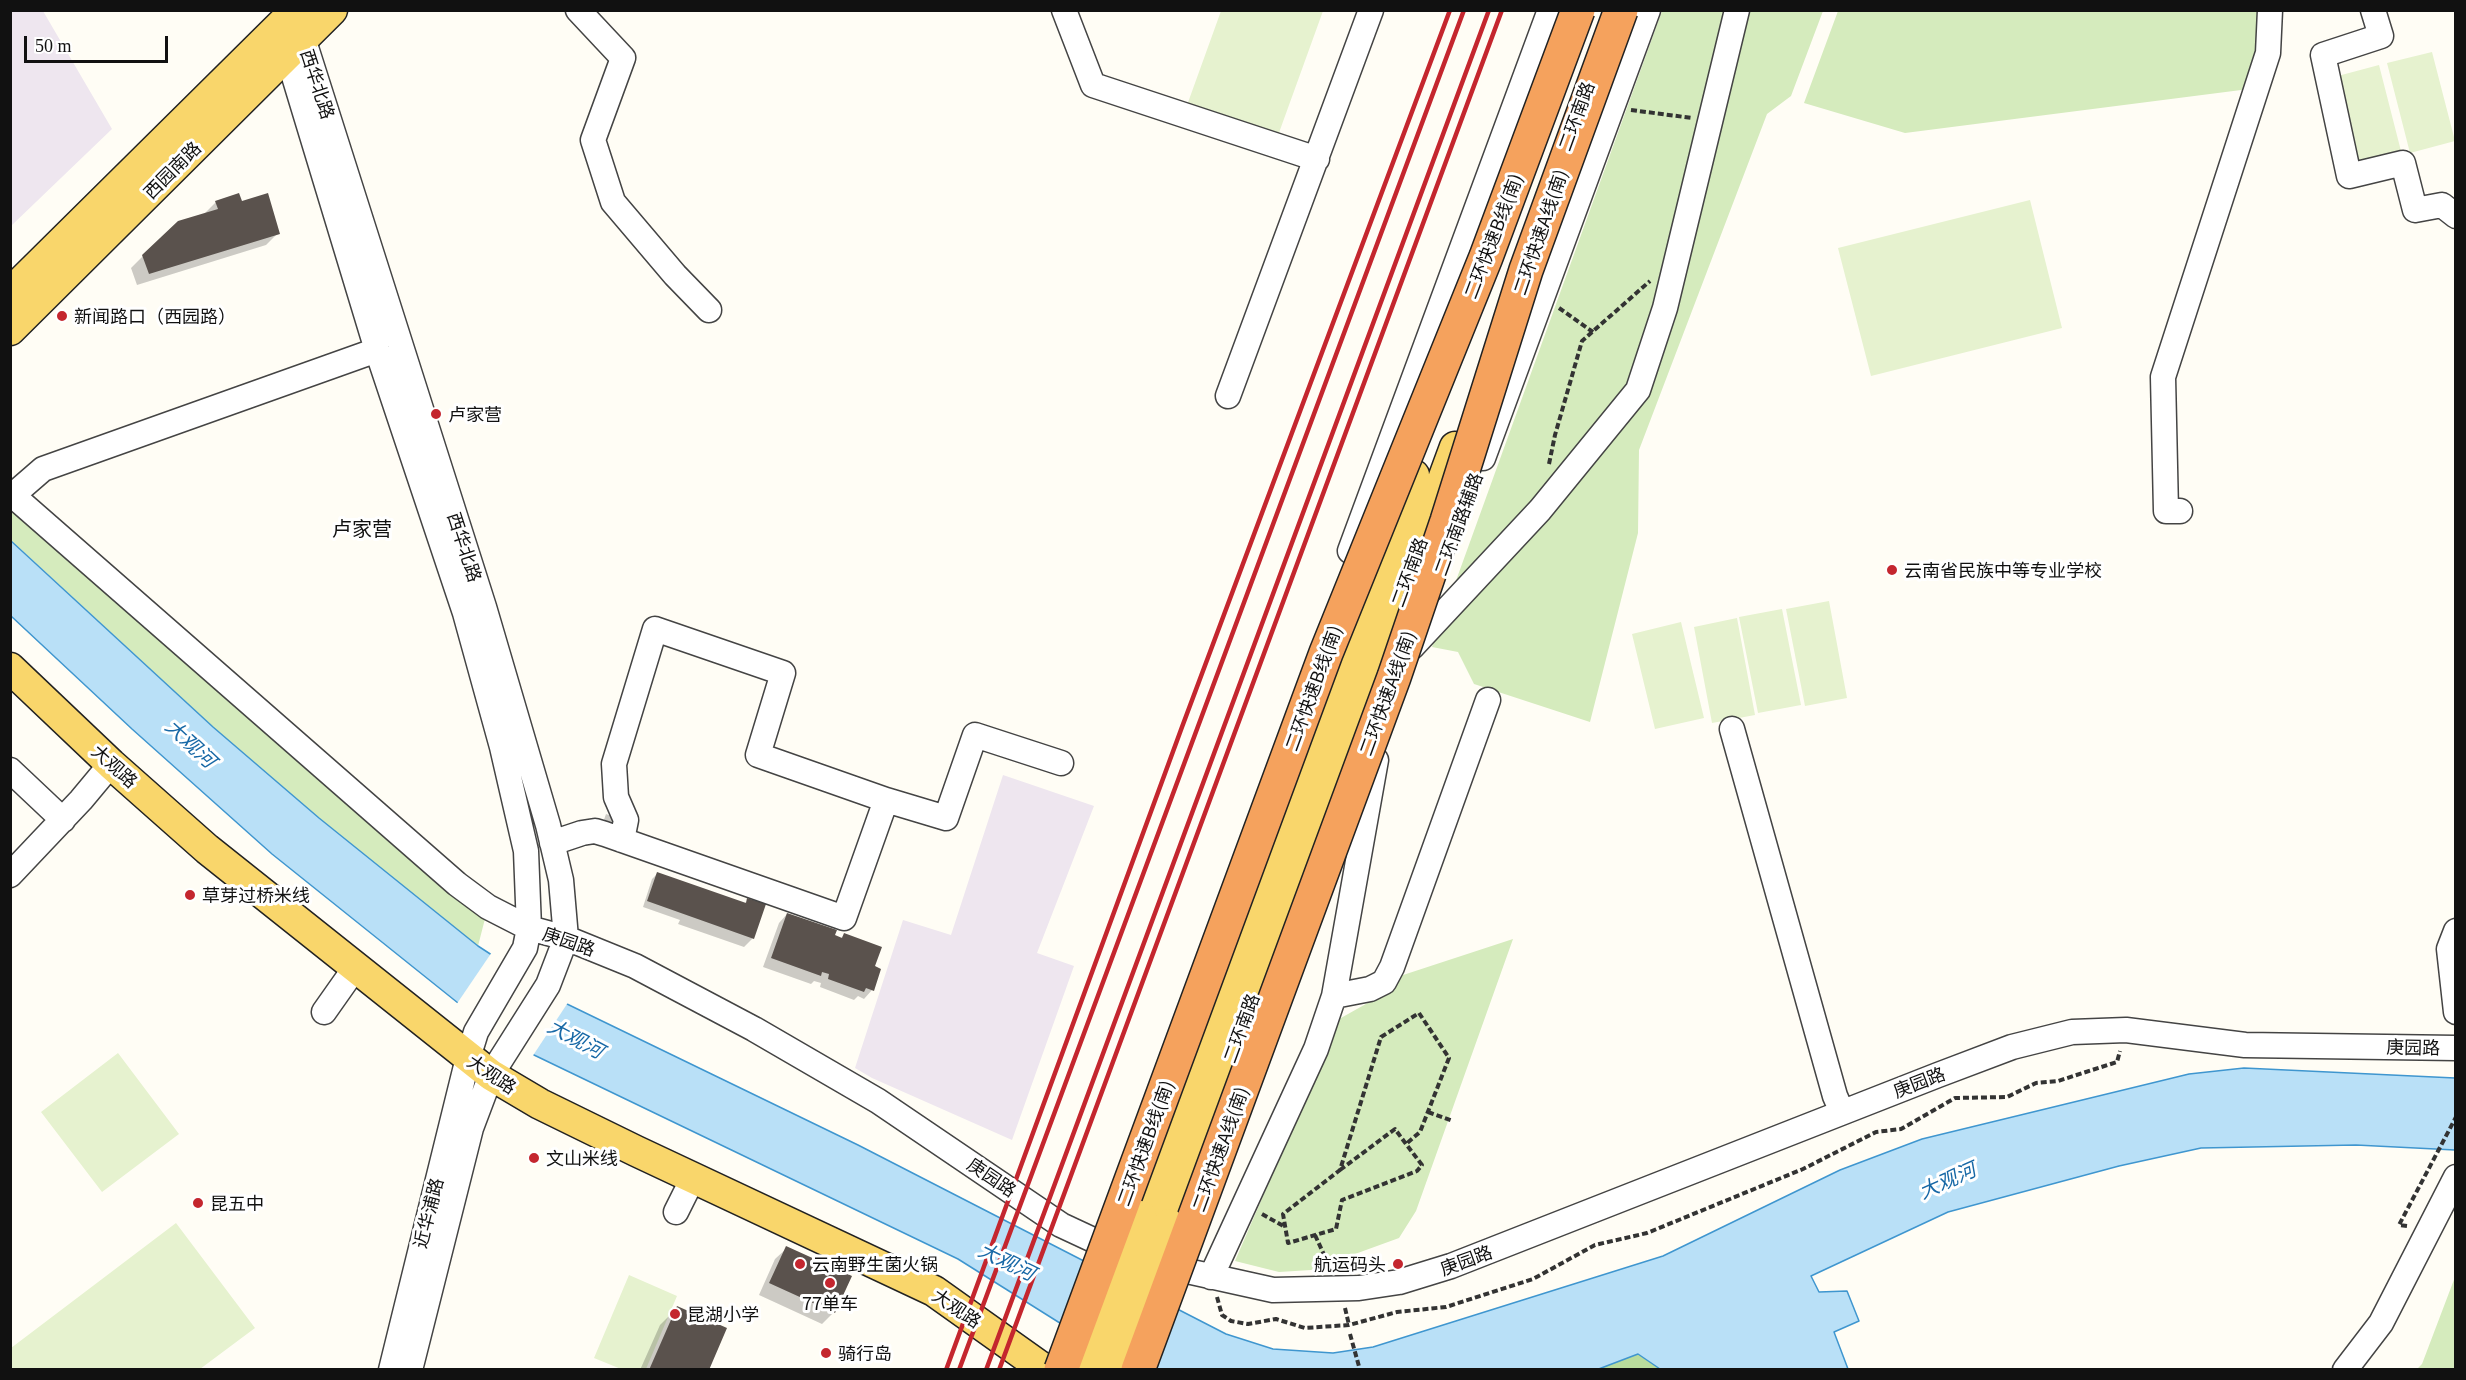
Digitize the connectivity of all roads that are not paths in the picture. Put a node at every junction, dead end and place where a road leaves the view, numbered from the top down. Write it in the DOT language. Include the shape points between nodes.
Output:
graph roads {
  1 [pos="332,10"];
  2 [pos="578,10"];
  3 [pos="1064,10"];
  4 [pos="1371,10"];
  5 [pos="1550,10"];
  6 [pos="1578,10"];
  7 [pos="1584,10"];
  8 [pos="1615,10"];
  9 [pos="1621,10"];
  10 [pos="1648,10"];
  11 [pos="1737,10"];
  12 [pos="2270,10"];
  13 [pos="2373,10"];
  14 [pos="290,26"];
  15 [pos="1317,159"];
  16 [pos="2456,216"];
  17 [pos="10,293"];
  18 [pos="709,310"];
  19 [pos="10,330"];
  20 [pos="377,350"];
  21 [pos="1228,396"];
  22 [pos="12,494"];
  23 [pos="2180,511"];
  24 [pos="1412,647"];
  25 [pos="10,668"];
  26 [pos="1488,700"];
  27 [pos="1390,705"];
  28 [pos="1732,729"];
  29 [pos="1061,763"];
  30 [pos="111,764"];
  31 [pos="10,770"];
  32 [pos="886,800"];
  33 [pos="63,820"];
  34 [pos="622,840"];
  35 [pos="552,843"];
  36 [pos="10,875"];
  37 [pos="529,928"];
  38 [pos="2456,931"];
  39 [pos="566,938"];
  40 [pos="355,968"];
  41 [pos="1334,996"];
  42 [pos="324,1012"];
  43 [pos="2456,1012"];
  44 [pos="1228,1021"];
  45 [pos="2456,1048"];
  46 [pos="479,1067"];
  47 [pos="1842,1112"];
  48 [pos="2456,1177"];
  49 [pos="693,1178"];
  50 [pos="676,1212"];
  51 [pos="1155,1220"];
  52 [pos="1211,1277"];
  53 [pos="391,1370"];
  54 [pos="410,1370"];
  55 [pos="1046,1370"];
  56 [pos="1061,1370"];
  57 [pos="1084,1370"];
  58 [pos="1115,1370"];
  59 [pos="1138,1370"];
  60 [pos="2344,1370"];
  1 -- 14 [label="main road, 西园南路"];
  2 -- 18 [label="street" via="623,58 593,140 613,201"];
  3 -- 15 [label="street" via="1093,85"];
  4 -- 15 [label="street"];
  5 -- 44 [label="street" via="1301,686 1263,815"];
  6 -- 56 [label="highway, 二环快速B线(南), bridge" via="1486,257 1326,653"];
  7 -- 44 [label="main road, 二环南路"];
  8 -- 44 [label="main road, 二环南路"];
  9 -- 59 [label="highway, 二环快速A线(南), bridge" via="1529,261 1408,635"];
  10 -- 24 [label="street, 二环南路辅路"];
  11 -- 24 [label="street" via="1665,308 1638,390 1540,510"];
  12 -- 23 [label="street" via="2268,53 2163,376 2166,511"];
  13 -- 16 [label="street" via="2381,36 2323,55 2349,176 2403,163 2415,210 2442,205"];
  14 -- 17 [label="main road, 西园南路"];
  14 -- 19 [label="main road, 西园南路"];
  14 -- 20 [label="street, 西华北路"];
  14 -- 35 [label="street, 西华北路" via="484,606"];
  15 -- 21 [label="street"];
  20 -- 22 [label="street" via="43,468"];
  20 -- 37 [label="street, 西华北路" via="465,613 502,747 526,851"];
  22 -- 37 [label="street, 庚园路" via="457,884"];
  24 -- 27 [label="street, 二环南路辅路"];
  25 -- 30 [label="main road, 大观路"];
  26 -- 41 [label="street" via="1392,966 1383,982 1370,989"];
  27 -- 41 [label="street" via="1370,790"];
  27 -- 44 [label="street, 二环南路辅路" via="1325,852"];
  28 -- 47 [label="street"];
  29 -- 32 [label="street" via="975,735 946,818"];
  30 -- 33 [label="street"];
  30 -- 40 [label="main road, 大观路" via="207,849"];
  31 -- 33 [label="street"];
  32 -- 34 [label="street" via="844,918"];
  32 -- 34 [label="street" via="758,755 783,673 655,629 614,764 616,797 626,820"];
  33 -- 36 [label="street"];
  34 -- 35 [label="street" via="595,831"];
  35 -- 39 [label="street, 西华北路" via="561,880"];
  37 -- 39 [label="street, 庚园路"];
  37 -- 46 [label="street, 西华北路" via="517,965 476,1032"];
  38 -- 43 [label="street" via="2449,949"];
  39 -- 46 [label="street, 西华北路" via="548,985 509,1044"];
  39 -- 52 [label="street, 庚园路" via="635,966 754,1029 878,1101 1061,1225 1129,1257"];
  40 -- 42 [label="street"];
  40 -- 46 [label="main road, 大观路"];
  41 -- 52 [label="street" via="1316,1049"];
  44 -- 51 [label="main road, 二环南路"];
  45 -- 47 [label="street, 庚园路" via="2245,1045 2126,1030 2072,1032 2012,1047"];
  46 -- 49 [label="main road, 大观路" via="540,1104"];
  46 -- 53 [label="street, 近华浦路"];
  46 -- 54 [label="street, 近华浦路" via="470,1132"];
  47 -- 52 [label="street, 庚园路" via="1451,1266 1399,1282 1359,1288 1273,1290"];
  48 -- 60 [label="street" via="2381,1323"];
  49 -- 50 [label="street"];
  49 -- 55 [label="main road, 大观路" via="934,1291"];
  51 -- 57 [label="main road, 二环南路, bridge"];
  51 -- 58 [label="main road, 二环南路, bridge"];
}
